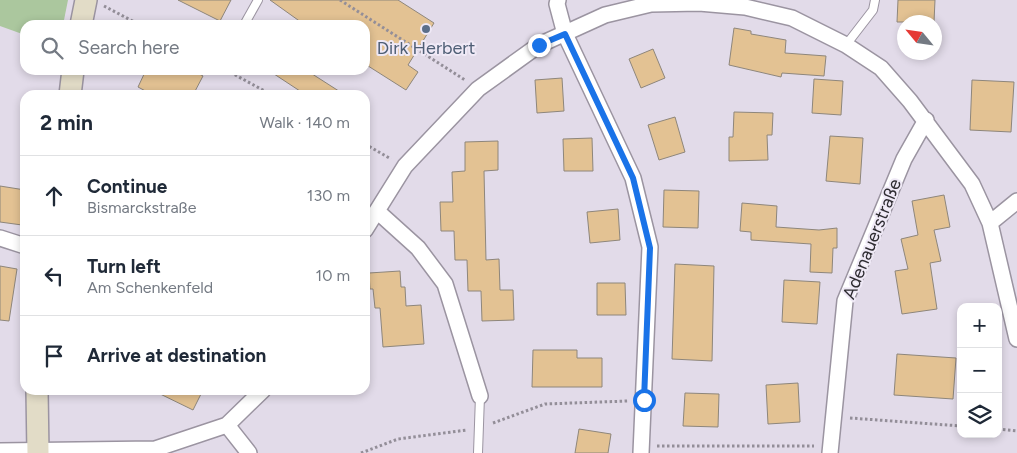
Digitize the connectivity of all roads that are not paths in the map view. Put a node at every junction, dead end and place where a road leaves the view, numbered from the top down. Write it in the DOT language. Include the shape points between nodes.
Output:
graph roads {
  1 [pos="258,0"];
  2 [pos="558,0"];
  3 [pos="875,0"];
  4 [pos="93,2"];
  5 [pos="745,4"];
  6 [pos="84,20"];
  7 [pos="247,20"];
  8 [pos="565,34"];
  9 [pos="846,45"];
  10 [pos="73,75"];
  11 [pos="71,90"];
  12 [pos="926,120"];
  13 [pos="1017,202"];
  14 [pos="377,211"];
  15 [pos="370,222"];
  16 [pos="990,223"];
  17 [pos="0,238"];
  18 [pos="20,244"];
  19 [pos="1017,339"];
  20 [pos="37,395"];
  21 [pos="258,395"];
  22 [pos="480,396"];
  23 [pos="227,425"];
  24 [pos="0,452"];
  25 [pos="38,452"];
  26 [pos="249,453"];
  27 [pos="478,453"];
  28 [pos="641,453"];
  29 [pos="830,453"];
  1 -- 7 [label="lane"];
  2 -- 8 [label="street"];
  3 -- 9 [label="lane" via="873,10"];
  4 -- 6 [label="street"];
  5 -- 8 [label="street" via="652,4 605,15"];
  5 -- 9 [label="street" via="792,18"];
  8 -- 14 [label="street" via="539,45 478,89 405,166"];
  8 -- 28 [label="street" via="633,178 650,248"];
  9 -- 12 [label="street" via="881,68"];
  10 -- 11 [label="street"];
  12 -- 16 [label="street" via="972,184"];
  12 -- 29 [label="street, Adenauerstraße" via="904,159 845,301"];
  13 -- 16 [label="street"];
  14 -- 15 [label="street"];
  14 -- 22 [label="street" via="418,248 445,284"];
  16 -- 19 [label="street"];
  17 -- 18 [label="street"];
  20 -- 25 [label="street"];
  21 -- 23 [label="street"];
  22 -- 27 [label="lane"];
  23 -- 25 [label="street" via="155,449"];
  23 -- 26 [label="street"];
  24 -- 25 [label="street"];
}
